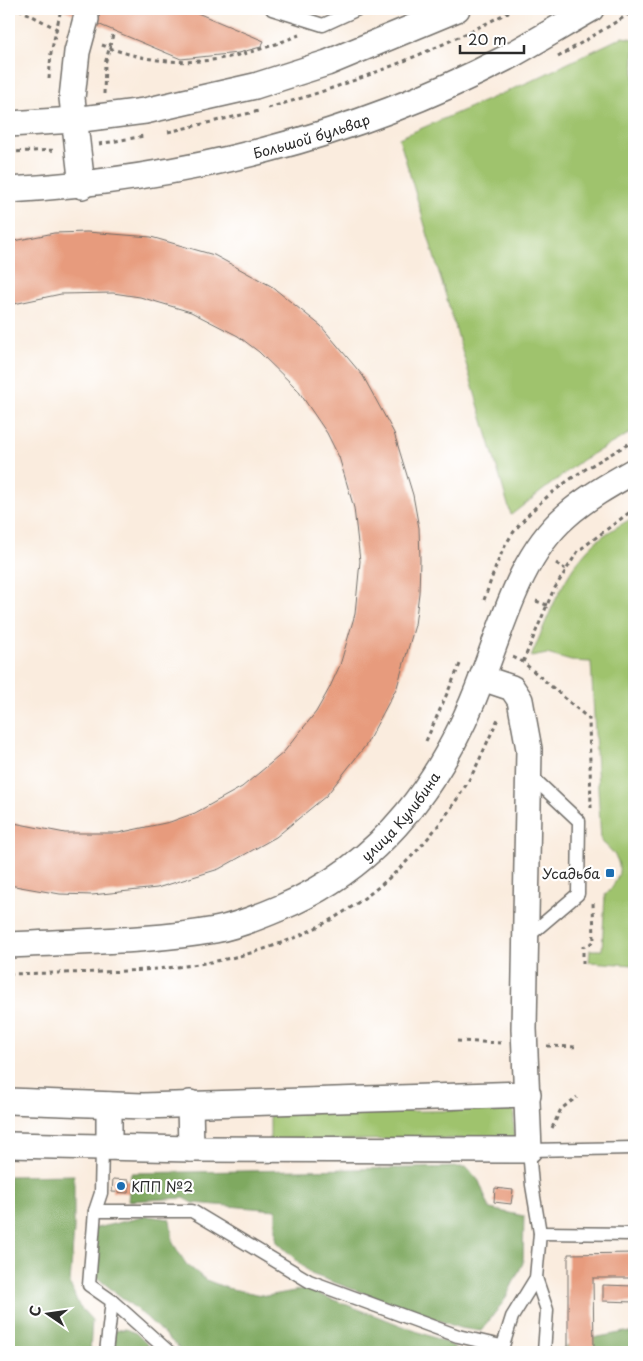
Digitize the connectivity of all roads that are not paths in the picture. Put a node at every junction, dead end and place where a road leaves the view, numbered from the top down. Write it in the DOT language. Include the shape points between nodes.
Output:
graph roads {
  1 [pos="272,9"];
  2 [pos="358,9"];
  3 [pos="457,9"];
  4 [pos="591,9"];
  5 [pos="86,19"];
  6 [pos="74,120"];
  7 [pos="9,124"];
  8 [pos="82,186"];
  9 [pos="9,190"];
  10 [pos="634,471"];
  11 [pos="492,681"];
  12 [pos="528,773"];
  13 [pos="525,939"];
  14 [pos="9,945"];
  15 [pos="528,1094"];
  16 [pos="9,1101"];
  17 [pos="190,1103"];
  18 [pos="109,1105"];
  19 [pos="9,1145"];
  20 [pos="106,1147"];
  21 [pos="634,1148"];
  22 [pos="191,1149"];
  23 [pos="529,1150"];
  24 [pos="95,1211"];
  25 [pos="540,1233"];
  26 [pos="634,1234"];
  27 [pos="536,1278"];
  28 [pos="112,1301"];
  29 [pos="501,1349"];
  30 [pos="106,1352"];
  31 [pos="169,1352"];
  32 [pos="544,1352"];
  1 -- 2 [label="lane" via="323,25"];
  3 -- 6 [label="street" via="327,62 255,86 145,111"];
  4 -- 8 [label="street, Большой бульвар" via="505,58 432,92 296,142 202,166"];
  5 -- 6 [label="street" via="75,64"];
  6 -- 7 [label="street"];
  6 -- 8 [label="street"];
  8 -- 9 [label="street, Большой бульвар"];
  10 -- 11 [label="street, улица Кулибина" via="588,499 565,516 551,532 514,594"];
  11 -- 12 [label="street" via="512,688 520,700 529,749"];
  11 -- 14 [label="street, улица Кулибина" via="418,802 364,859 332,882 257,918 217,930 165,937"];
  12 -- 13 [label="street"];
  12 -- 13 [label="lane" via="579,820 578,894"];
  13 -- 15 [label="street" via="524,1029"];
  15 -- 17 [label="street"];
  15 -- 23 [label="street"];
  16 -- 18 [label="street"];
  17 -- 18 [label="street"];
  17 -- 22 [label="street"];
  18 -- 20 [label="street"];
  19 -- 20 [label="street"];
  20 -- 22 [label="street"];
  20 -- 24 [label="lane" via="101,1192"];
  21 -- 23 [label="lane"];
  22 -- 23 [label="street"];
  23 -- 25 [label="lane"];
  24 -- 28 [label="lane" via="89,1285"];
  24 -- 29 [label="lane" via="192,1211 309,1281"];
  25 -- 26 [label="lane"];
  25 -- 27 [label="lane"];
  27 -- 29 [label="lane" via="512,1317"];
  27 -- 32 [label="lane" via="547,1310"];
  28 -- 30 [label="lane"];
  28 -- 31 [label="lane"];
}
